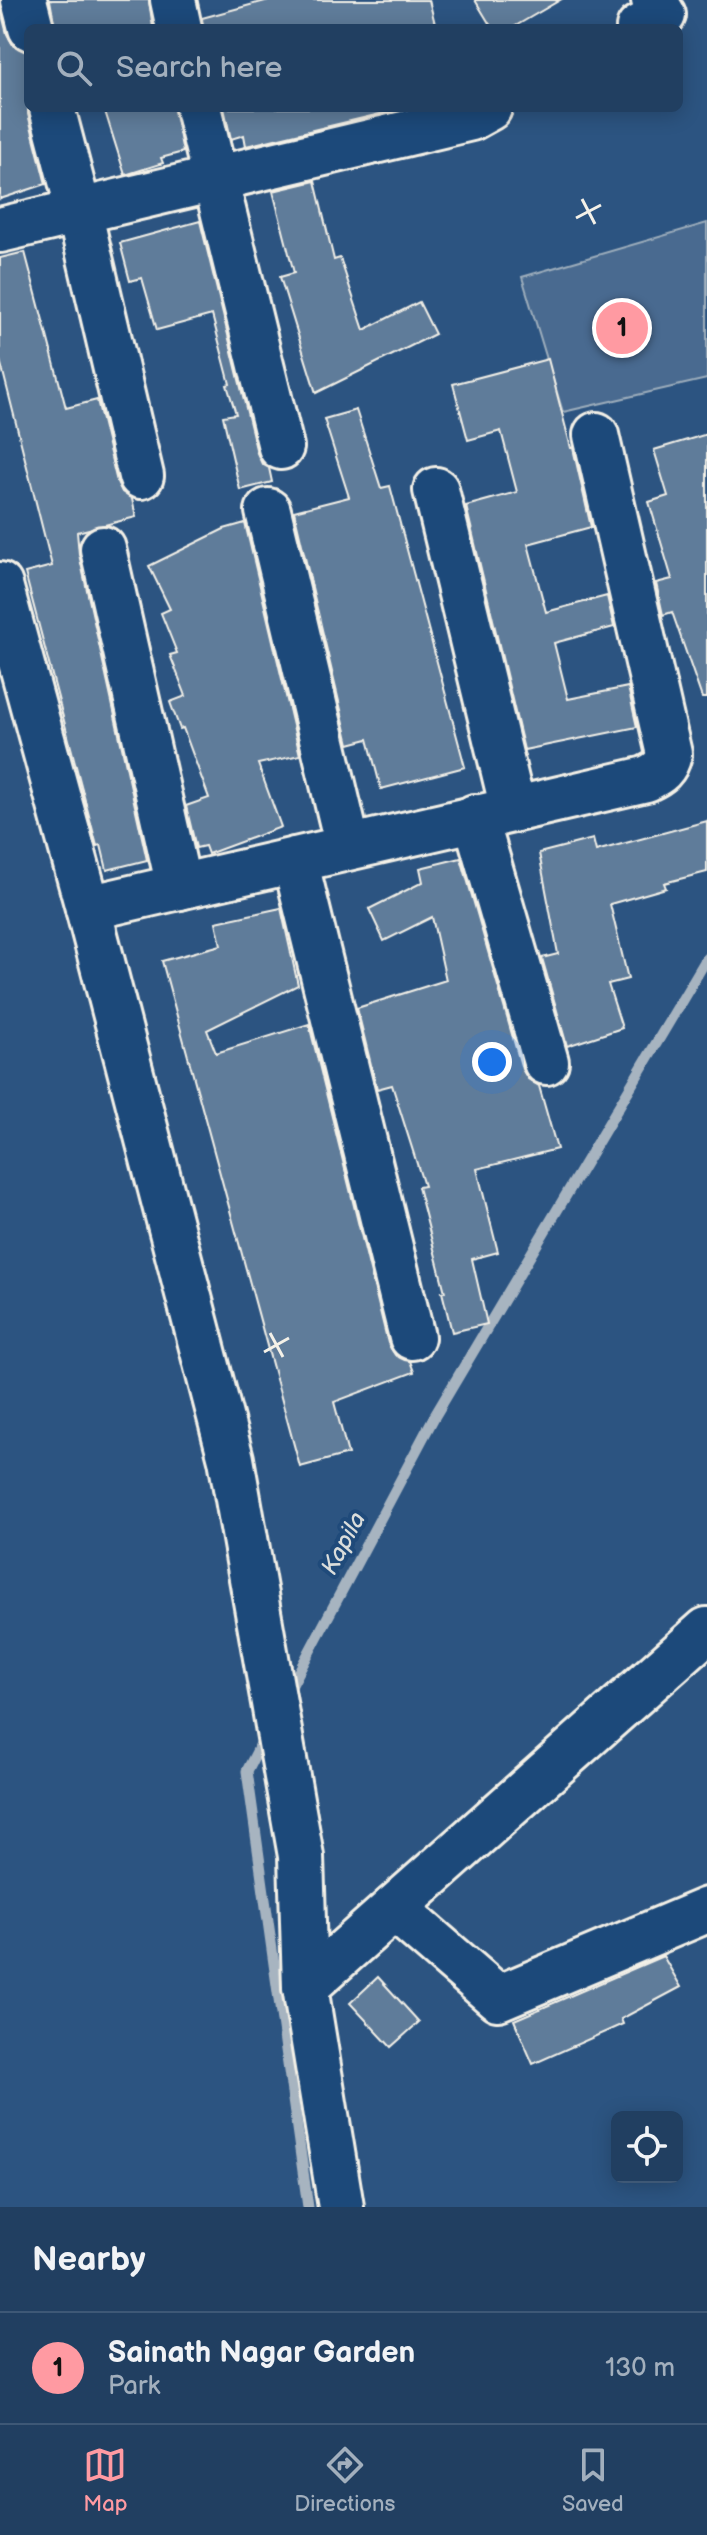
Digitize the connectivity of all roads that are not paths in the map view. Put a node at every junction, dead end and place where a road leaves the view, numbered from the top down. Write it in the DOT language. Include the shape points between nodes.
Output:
graph roads {
  1 [pos="24,0"];
  2 [pos="173,0"];
  3 [pos="30,24"];
  4 [pos="178,24"];
  5 [pos="53,112"];
  6 [pos="199,112"];
  7 [pos="482,112"];
  8 [pos="214,179"];
  9 [pos="79,211"];
  10 [pos="0,230"];
  11 [pos="596,435"];
  12 [pos="281,447"];
  13 [pos="141,476"];
  14 [pos="436,490"];
  15 [pos="268,511"];
  16 [pos="103,549"];
  17 [pos="0,585"];
  18 [pos="494,813"];
  19 [pos="348,847"];
  20 [pos="295,860"];
  21 [pos="179,887"];
  22 [pos="88,908"];
  23 [pos="546,1062"];
  24 [pos="412,1337"];
  25 [pos="707,1630"];
  26 [pos="394,1908"];
  27 [pos="707,1910"];
  28 [pos="305,1987"];
  29 [pos="341,2207"];
  1 -- 3 [label="street"];
  2 -- 4 [label="street"];
  5 -- 9 [label="street"];
  6 -- 8 [label="street"];
  7 -- 8 [label="street"];
  8 -- 9 [label="street"];
  8 -- 12 [label="street"];
  9 -- 10 [label="street"];
  9 -- 13 [label="street"];
  11 -- 18 [label="street" via="669,754 667,764 646,779"];
  14 -- 18 [label="street"];
  15 -- 19 [label="street"];
  16 -- 21 [label="street"];
  17 -- 22 [label="street"];
  18 -- 19 [label="street"];
  18 -- 23 [label="street"];
  19 -- 20 [label="street"];
  20 -- 21 [label="street"];
  20 -- 24 [label="street"];
  21 -- 22 [label="street"];
  22 -- 28 [label="street" via="231,1459 301,1856"];
  25 -- 26 [label="street"];
  26 -- 27 [label="street" via="498,1998"];
  26 -- 28 [label="street"];
  28 -- 29 [label="street"];
}
